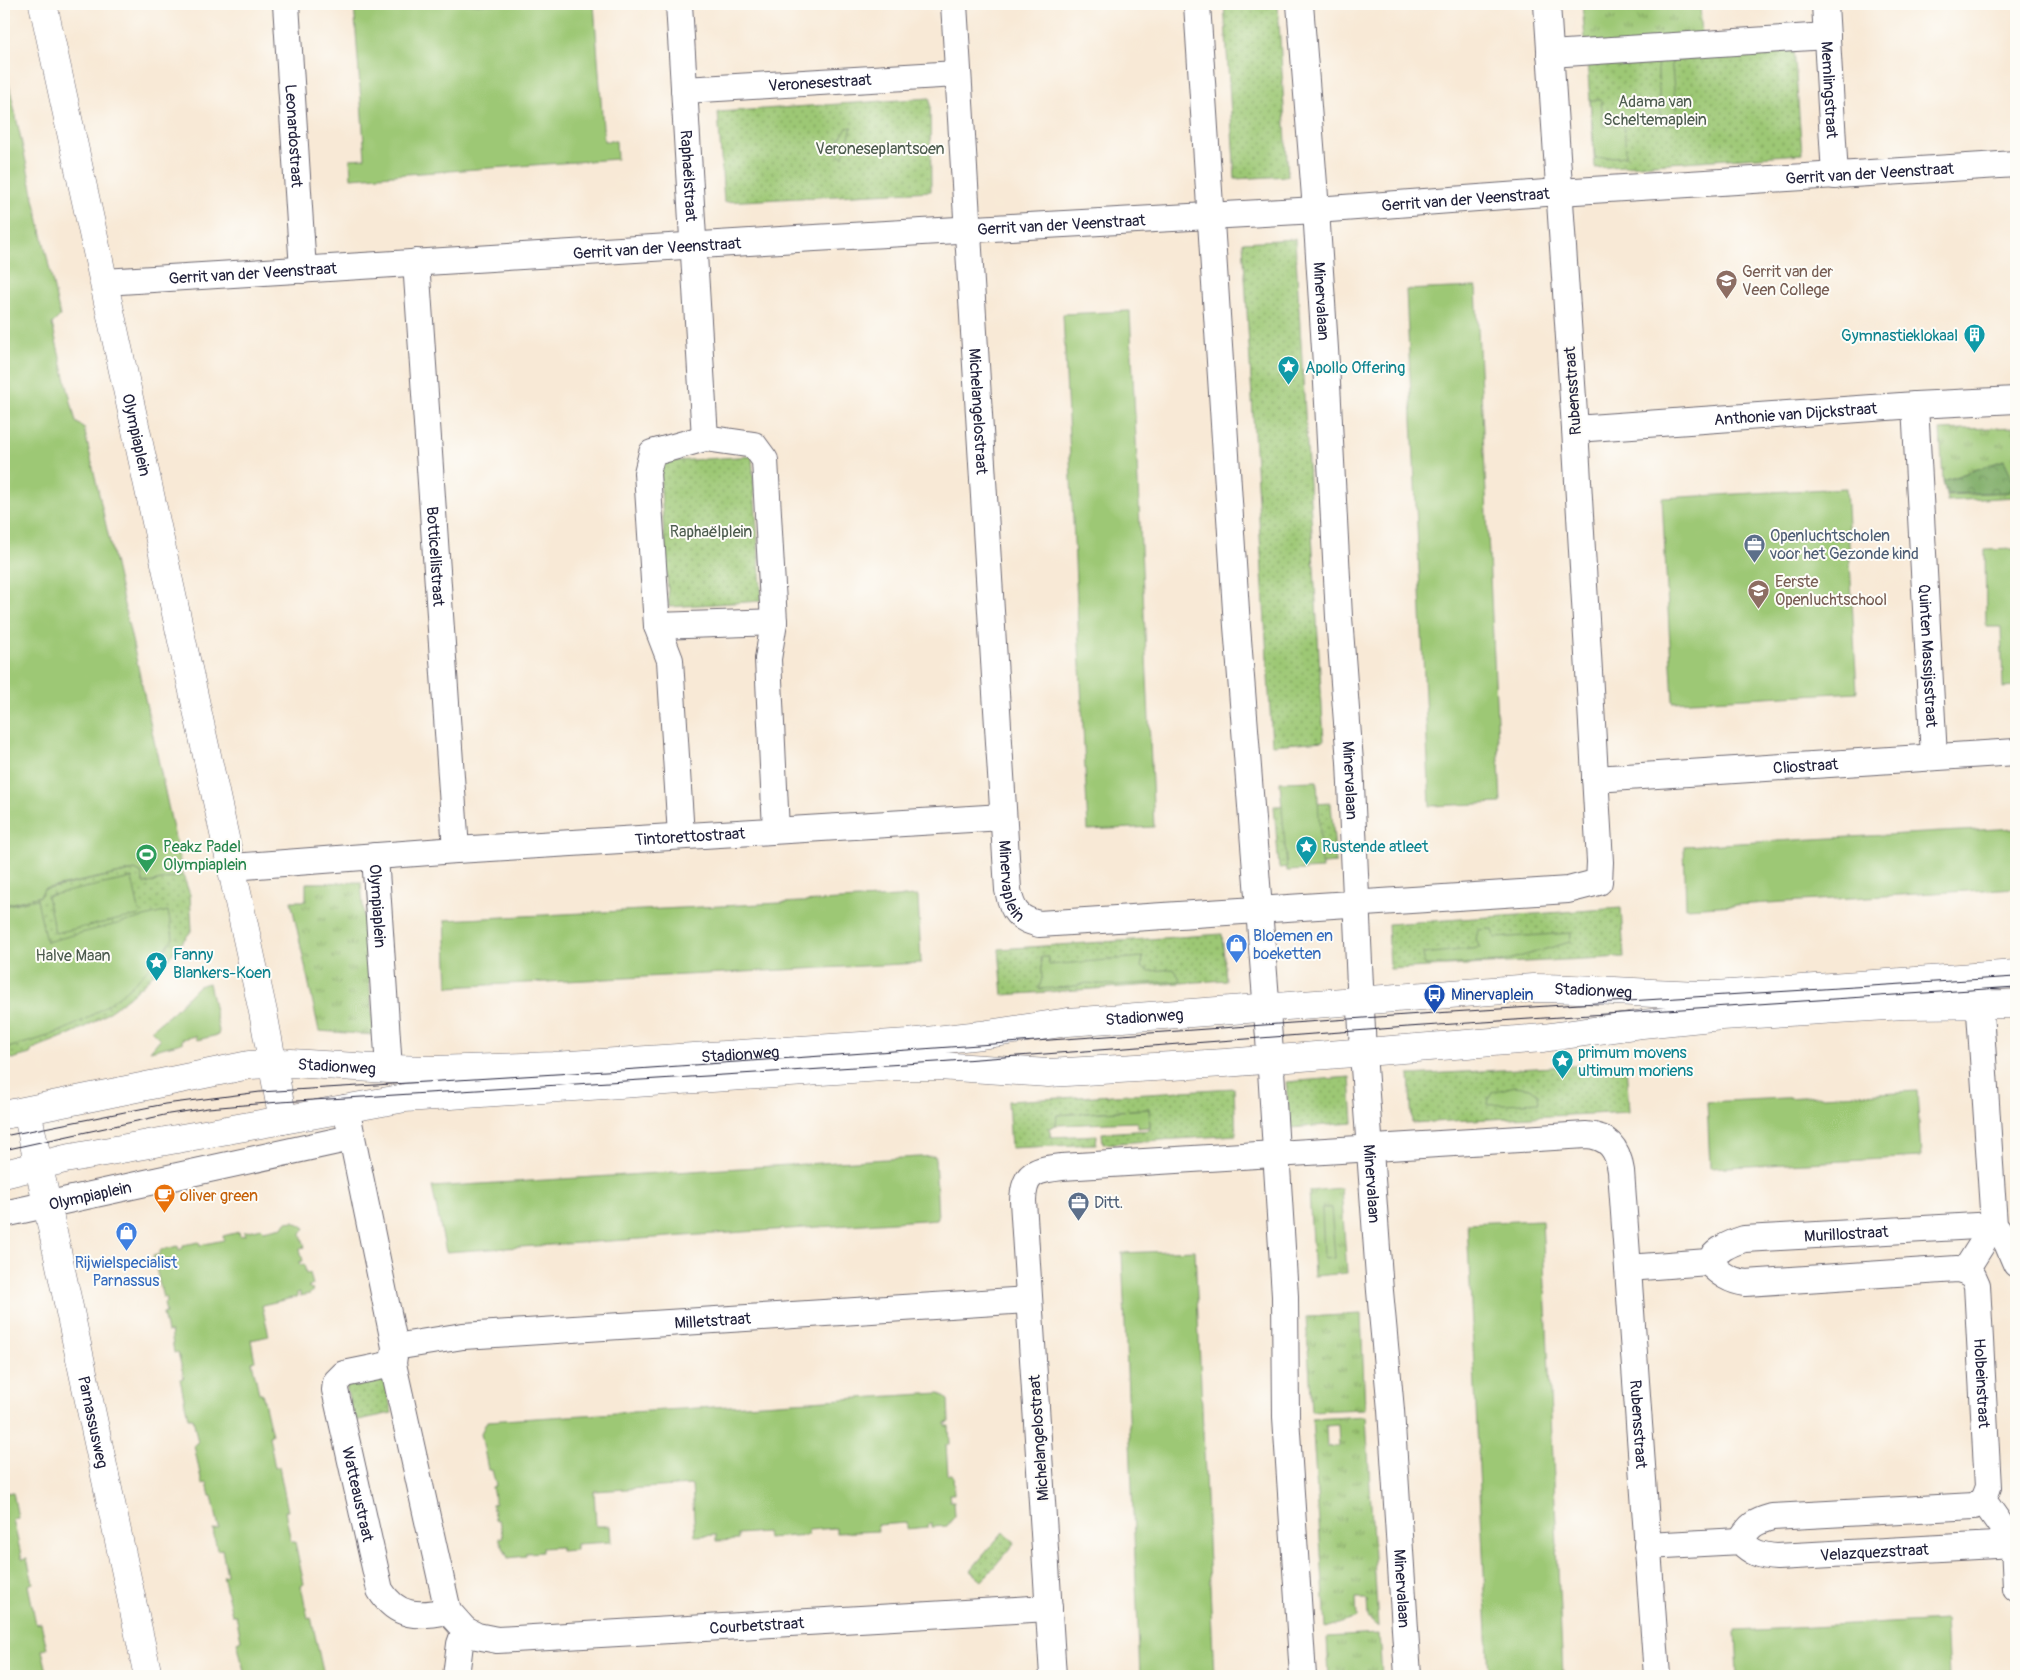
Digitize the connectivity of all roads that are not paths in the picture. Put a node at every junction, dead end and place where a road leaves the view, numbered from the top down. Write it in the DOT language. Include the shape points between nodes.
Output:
graph roads {
  1 [pos="43,4"];
  2 [pos="286,4"];
  3 [pos="678,4"];
  4 [pos="954,4"];
  5 [pos="1197,4"];
  6 [pos="1300,4"];
  7 [pos="1547,4"];
  8 [pos="1825,4"];
  9 [pos="1827,36"];
  10 [pos="1550,54"];
  11 [pos="957,74"];
  12 [pos="684,90"];
  13 [pos="2016,164"];
  14 [pos="1836,176"];
  15 [pos="1559,192"];
  16 [pos="1316,210"];
  17 [pos="1212,216"];
  18 [pos="968,230"];
  19 [pos="692,246"];
  20 [pos="416,262"];
  21 [pos="303,270"];
  22 [pos="104,282"];
  23 [pos="2016,400"];
  24 [pos="1916,405"];
  25 [pos="1575,429"];
  26 [pos="704,438"];
  27 [pos="774,622"];
  28 [pos="657,626"];
  29 [pos="2016,752"];
  30 [pos="1934,756"];
  31 [pos="1595,779"];
  32 [pos="1004,817"];
  33 [pos="776,830"];
  34 [pos="681,836"];
  35 [pos="456,850"];
  36 [pos="375,856"];
  37 [pos="232,867"];
  38 [pos="1355,904"];
  39 [pos="1259,909"];
  40 [pos="2016,974"];
  41 [pos="1978,977"];
  42 [pos="1361,1001"];
  43 [pos="1979,1004"];
  44 [pos="2016,1004"];
  45 [pos="1266,1009"];
  46 [pos="1363,1053"];
  47 [pos="1270,1060"];
  48 [pos="272,1063"];
  49 [pos="388,1069"];
  50 [pos="346,1108"];
  51 [pos="15,1113"];
  52 [pos="283,1120"];
  53 [pos="351,1138"];
  54 [pos="1370,1148"];
  55 [pos="1276,1154"];
  56 [pos="38,1166"];
  57 [pos="4,1174"];
  58 [pos="47,1205"];
  59 [pos="4,1214"];
  60 [pos="1994,1225"];
  61 [pos="1708,1262"];
  62 [pos="2016,1264"];
  63 [pos="1628,1268"];
  64 [pos="1965,1271"];
  65 [pos="1029,1300"];
  66 [pos="394,1355"];
  67 [pos="1983,1500"];
  68 [pos="1740,1541"];
  69 [pos="2015,1542"];
  70 [pos="1647,1546"];
  71 [pos="2016,1588"];
  72 [pos="1049,1608"];
  73 [pos="457,1621"];
  74 [pos="148,1676"];
  75 [pos="456,1676"];
  76 [pos="1053,1676"];
  77 [pos="1303,1676"];
  78 [pos="1408,1676"];
  79 [pos="1657,1676"];
  1 -- 22 [label="main road, Olympiaplein"];
  2 -- 21 [label="street, Leonardostraat"];
  3 -- 12 [label="street, Raphaëlstraat"];
  4 -- 11 [label="street, Michelangelostraat"];
  5 -- 17 [label="street"];
  6 -- 16 [label="street, Minervalaan"];
  7 -- 10 [label="street, Rubensstraat"];
  8 -- 9 [label="street, Memlingstraat"];
  9 -- 10 [label="street"];
  9 -- 14 [label="street, Memlingstraat"];
  10 -- 15 [label="street, Rubensstraat"];
  11 -- 12 [label="street, Veronesestraat"];
  11 -- 18 [label="street, Michelangelostraat"];
  12 -- 19 [label="street, Raphaëlstraat"];
  13 -- 14 [label="street, Gerrit van der Veenstraat"];
  14 -- 15 [label="street, Gerrit van der Veenstraat"];
  15 -- 16 [label="street, Gerrit van der Veenstraat"];
  15 -- 25 [label="street, Rubensstraat"];
  16 -- 17 [label="street, Gerrit van der Veenstraat"];
  16 -- 38 [label="street, Minervalaan" via="1350,762"];
  17 -- 18 [label="street, Gerrit van der Veenstraat"];
  17 -- 39 [label="street" via="1237,626"];
  18 -- 19 [label="street, Gerrit van der Veenstraat"];
  18 -- 32 [label="street, Michelangelostraat"];
  19 -- 20 [label="street, Gerrit van der Veenstraat"];
  19 -- 26 [label="street, Raphaëlstraat"];
  20 -- 21 [label="street, Gerrit van der Veenstraat"];
  20 -- 35 [label="street, Botticellistraat"];
  21 -- 22 [label="street, Gerrit van der Veenstraat"];
  22 -- 37 [label="main road, Olympiaplein"];
  23 -- 24 [label="street, Anthonie van Dijckstraat"];
  24 -- 25 [label="street, Anthonie van Dijckstraat"];
  24 -- 30 [label="street, Quinten Massijsstraat"];
  25 -- 31 [label="street, Rubensstraat"];
  26 -- 27 [label="street" via="754,445 765,460"];
  26 -- 28 [label="street" via="652,453 647,473"];
  27 -- 28 [label="street"];
  27 -- 33 [label="street" via="768,659"];
  28 -- 34 [label="street" via="670,660"];
  29 -- 30 [label="street, Cliostraat"];
  30 -- 31 [label="street, Cliostraat"];
  31 -- 38 [label="street, Minervaplein" via="1599,882 1568,890"];
  32 -- 33 [label="street, Tintorettostraat"];
  32 -- 39 [label="street, Minervaplein" via="1010,903 1026,921 1039,924"];
  33 -- 34 [label="street, Tintorettostraat"];
  34 -- 35 [label="street, Tintorettostraat"];
  35 -- 36 [label="street, Tintorettostraat"];
  36 -- 37 [label="street, Olympiaplein"];
  36 -- 49 [label="street, Olympiaplein"];
  37 -- 48 [label="main road, Olympiaplein"];
  38 -- 39 [label="street, Minervaplein"];
  38 -- 42 [label="street, Minervalaan"];
  39 -- 45 [label="street"];
  40 -- 41 [label="main road, Stadionweg"];
  41 -- 42 [label="main road, Stadionweg" via="1715,995 1533,988"];
  41 -- 43 [label="street"];
  42 -- 45 [label="main road, Stadionweg"];
  42 -- 46 [label="street, Minervalaan"];
  43 -- 44 [label="main road, Stadionweg"];
  43 -- 46 [label="main road, Stadionweg" via="1722,1016 1543,1038"];
  43 -- 60 [label="street"];
  45 -- 47 [label="street"];
  45 -- 49 [label="main road, Stadionweg" via="1068,1022 908,1043 554,1066"];
  46 -- 47 [label="main road, Stadionweg"];
  46 -- 54 [label="street, Minervalaan"];
  47 -- 50 [label="main road, Stadionweg" via="1048,1073 898,1066 475,1092 405,1098"];
  47 -- 55 [label="street"];
  48 -- 49 [label="main road, Stadionweg"];
  48 -- 51 [label="main road"];
  48 -- 52 [label="main road, Olympiaplein"];
  50 -- 52 [label="main road, Stadionweg"];
  50 -- 53 [label="street"];
  51 -- 56 [label="main road"];
  52 -- 56 [label="main road"];
  53 -- 58 [label="street, Olympiaplein"];
  53 -- 66 [label="street"];
  54 -- 55 [label="street"];
  54 -- 63 [label="street, Rubensstraat" via="1595,1136 1604,1139 1619,1158"];
  54 -- 78 [label="street, Minervalaan"];
  55 -- 65 [label="street, Michelangelostraat" via="1041,1170 1028,1177 1023,1187 1023,1201"];
  55 -- 77 [label="street" via="1285,1296 1286,1418"];
  56 -- 57 [label="main road"];
  56 -- 58 [label="main road, Parnassusweg"];
  58 -- 59 [label="street, Olympiaplein"];
  58 -- 74 [label="main road, Parnassusweg"];
  60 -- 61 [label="street, Murillostraat" via="1744,1239 1716,1252"];
  60 -- 62 [label="street"];
  60 -- 64 [label="street"];
  61 -- 63 [label="street"];
  61 -- 64 [label="street" via="1718,1273 1746,1283"];
  63 -- 70 [label="street, Rubensstraat"];
  64 -- 67 [label="street, Holbeinstraat" via="1977,1284 1988,1487"];
  65 -- 66 [label="street, Milletstraat" via="463,1336"];
  65 -- 72 [label="street, Michelangelostraat"];
  66 -- 73 [label="street"];
  66 -- 73 [label="street, Watteaustraat" via="344,1374 336,1382 335,1390 380,1590 388,1603 407,1613"];
  67 -- 68 [label="street" via="1974,1506 1772,1517 1749,1526"];
  67 -- 69 [label="street"];
  68 -- 69 [label="street, Velazquezstraat" via="1751,1552 1778,1557"];
  68 -- 70 [label="street"];
  69 -- 71 [label="street"];
  70 -- 79 [label="street, Rubensstraat"];
  72 -- 73 [label="street, Courbetstraat" via="497,1640 477,1636"];
  72 -- 76 [label="street, Michelangelostraat"];
  73 -- 75 [label="street" via="460,1644"];
}
